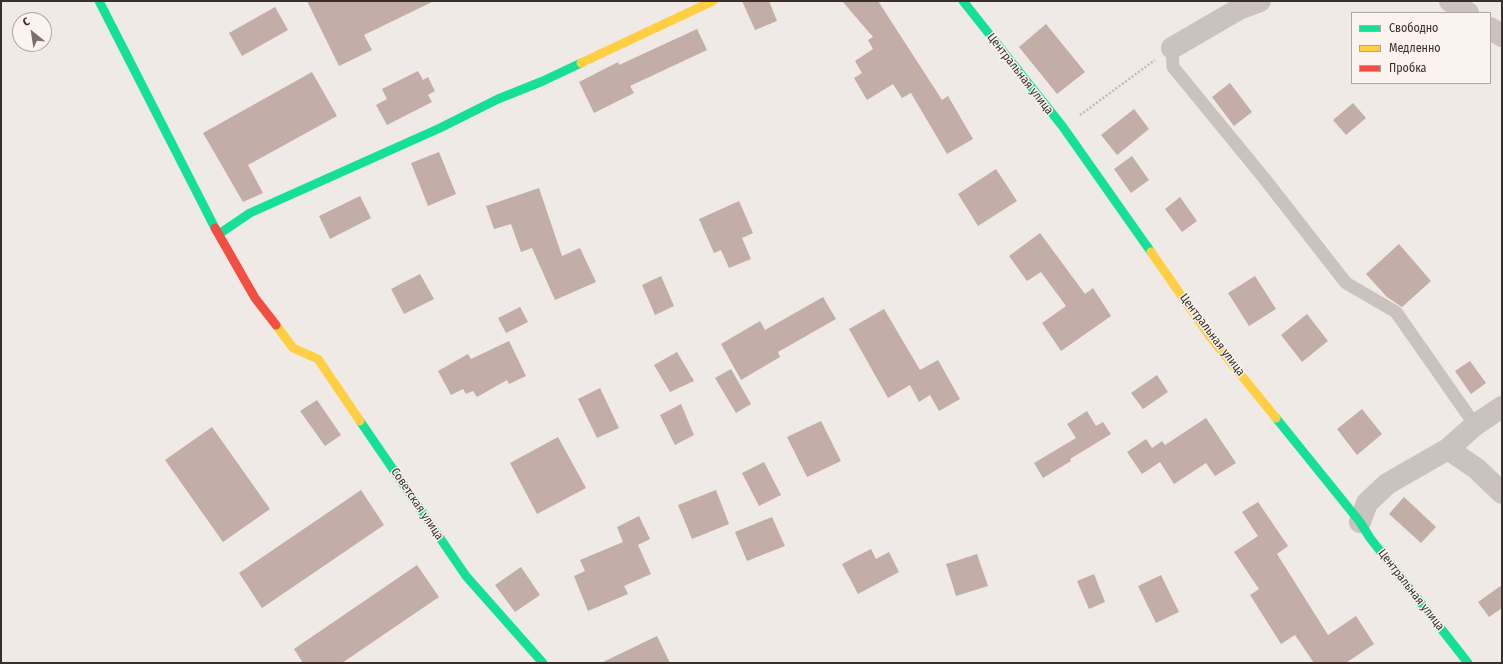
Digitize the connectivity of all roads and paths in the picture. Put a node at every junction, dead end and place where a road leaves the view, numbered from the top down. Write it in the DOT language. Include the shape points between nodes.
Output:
graph roads {
  1 [pos="99,1"];
  2 [pos="713,1"];
  3 [pos="963,1"];
  4 [pos="1260,1"];
  5 [pos="1450,1"];
  6 [pos="1466,12"];
  7 [pos="1491,29"];
  8 [pos="1502,36"];
  9 [pos="1172,48"];
  10 [pos="1063,127"];
  11 [pos="219,234"];
  12 [pos="1502,407"];
  13 [pos="1475,425"];
  14 [pos="1448,449"];
  15 [pos="1502,493"];
  16 [pos="1360,522"];
  17 [pos="544,663"];
  18 [pos="1468,663"];
  1 -- 11 [label="street"];
  2 -- 11 [label="street" via="440,128 289,194 250,213"];
  3 -- 10 [label="street, Центральная улица"];
  4 -- 9 [label="street" via="1239,9"];
  5 -- 6 [label="street"];
  7 -- 8 [label="street"];
  9 -- 10 [label="path"];
  9 -- 13 [label="lane" via="1172,67 1264,178 1346,283 1396,312"];
  10 -- 16 [label="street, Центральная улица" via="1211,338"];
  11 -- 17 [label="street, Советская улица" via="255,298 293,348 318,359 466,576"];
  12 -- 13 [label="street"];
  13 -- 14 [label="street"];
  14 -- 15 [label="street" via="1477,469"];
  14 -- 16 [label="street" via="1387,484 1367,503"];
  16 -- 18 [label="street, Центральная улица"];
}
